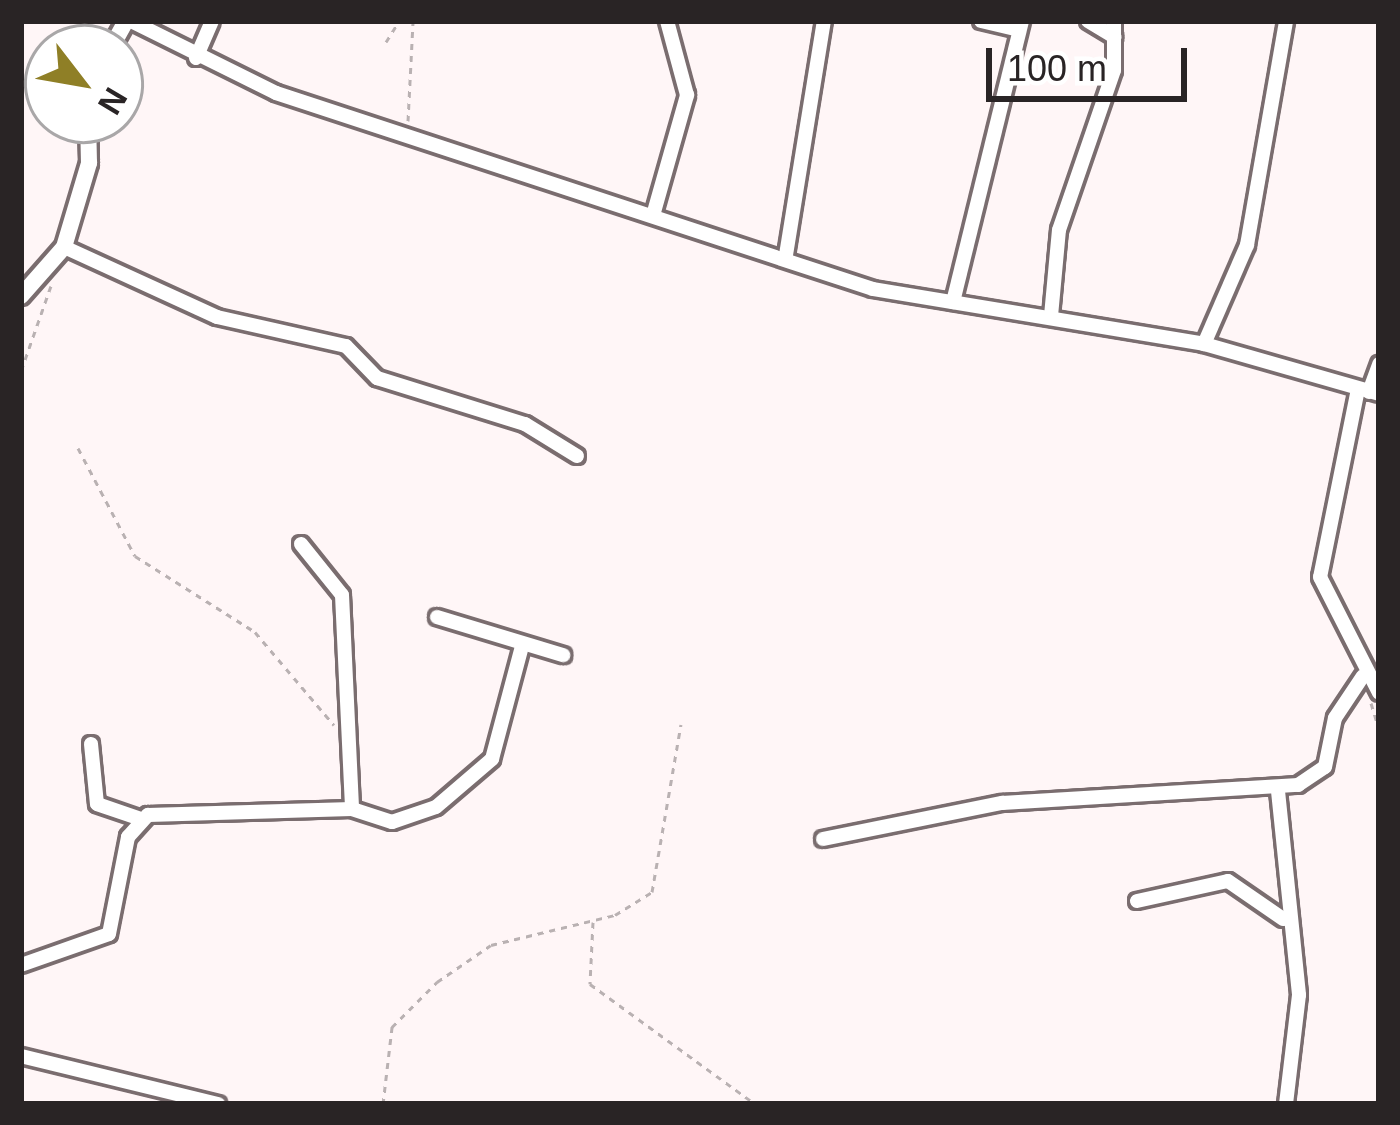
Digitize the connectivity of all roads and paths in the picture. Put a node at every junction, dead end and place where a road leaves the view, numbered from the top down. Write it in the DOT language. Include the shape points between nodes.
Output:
graph roads {
  1 [pos="129,21"];
  2 [pos="212,21"];
  3 [pos="399,21"];
  4 [pos="413,21"];
  5 [pos="667,21"];
  6 [pos="824,21"];
  7 [pos="981,21"];
  8 [pos="1088,21"];
  9 [pos="1286,21"];
  10 [pos="1020,25"];
  11 [pos="1115,29"];
  12 [pos="386,42"];
  13 [pos="196,58"];
  14 [pos="408,129"];
  15 [pos="88,144"];
  16 [pos="654,212"];
  17 [pos="64,247"];
  18 [pos="786,255"];
  19 [pos="51,272"];
  20 [pos="21,296"];
  21 [pos="952,302"];
  22 [pos="1051,316"];
  23 [pos="1204,344"];
  24 [pos="1379,364"];
  25 [pos="21,371"];
  26 [pos="1369,392"];
  27 [pos="78,448"];
  28 [pos="577,456"];
  29 [pos="301,544"];
  30 [pos="437,617"];
  31 [pos="521,650"];
  32 [pos="563,655"];
  33 [pos="1371,685"];
  34 [pos="681,724"];
  35 [pos="1379,730"];
  36 [pos="91,744"];
  37 [pos="350,746"];
  38 [pos="1278,791"];
  39 [pos="352,809"];
  40 [pos="141,819"];
  41 [pos="823,839"];
  42 [pos="1138,901"];
  43 [pos="593,920"];
  44 [pos="1284,921"];
  45 [pos="21,965"];
  46 [pos="21,1056"];
  47 [pos="218,1104"];
  48 [pos="383,1104"];
  49 [pos="755,1104"];
  50 [pos="1286,1104"];
  1 -- 13 [label="street"];
  2 -- 13 [label="street"];
  3 -- 12 [label="path"];
  4 -- 14 [label="path"];
  5 -- 16 [label="street" via="687,95"];
  6 -- 18 [label="street"];
  7 -- 10 [label="street"];
  8 -- 11 [label="street"];
  9 -- 23 [label="street" via="1247,245"];
  10 -- 21 [label="street"];
  11 -- 22 [label="street" via="1059,230"];
  13 -- 14 [label="street"];
  14 -- 16 [label="street"];
  15 -- 17 [label="street"];
  16 -- 18 [label="street"];
  17 -- 19 [label="street"];
  17 -- 28 [label="street" via="217,317 346,346 377,378 518,421"];
  18 -- 21 [label="street" via="873,289"];
  19 -- 20 [label="street"];
  19 -- 25 [label="path"];
  21 -- 22 [label="street"];
  22 -- 23 [label="street"];
  23 -- 26 [label="street"];
  24 -- 26 [label="street"];
  26 -- 33 [label="street" via="1320,577"];
  27 -- 37 [label="path" via="135,556 255,632"];
  29 -- 37 [label="street" via="342,596"];
  30 -- 31 [label="street"];
  31 -- 32 [label="street"];
  31 -- 39 [label="street" via="500,739 478,778 419,815 392,822"];
  33 -- 35 [label="path"];
  33 -- 38 [label="street" via="1335,718 1324,767"];
  34 -- 43 [label="path" via="659,880"];
  36 -- 40 [label="street" via="97,804"];
  37 -- 39 [label="street"];
  38 -- 41 [label="street" via="1028,800"];
  38 -- 44 [label="street"];
  39 -- 40 [label="street"];
  40 -- 45 [label="street" via="109,934"];
  42 -- 44 [label="street" via="1228,881"];
  43 -- 48 [label="path" via="491,945 402,1012 387,1040"];
  43 -- 49 [label="path" via="594,988"];
  44 -- 50 [label="street" via="1300,1042"];
  46 -- 47 [label="street"];
}
